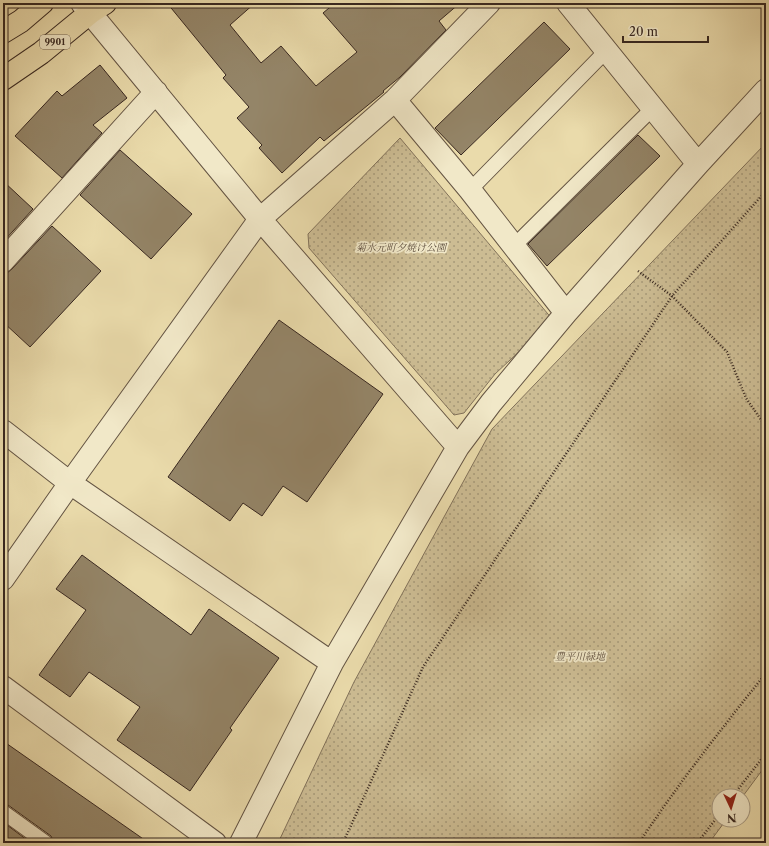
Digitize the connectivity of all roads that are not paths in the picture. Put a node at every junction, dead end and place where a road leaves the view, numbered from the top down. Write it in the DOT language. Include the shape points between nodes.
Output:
graph roads {
  1 [pos="42,3"];
  2 [pos="489,3"];
  3 [pos="568,3"];
  4 [pos="92,6"];
  5 [pos="3,32"];
  6 [pos="606,51"];
  7 [pos="3,79"];
  8 [pos="766,90"];
  9 [pos="156,92"];
  10 [pos="395,100"];
  11 [pos="653,108"];
  12 [pos="698,164"];
  13 [pos="470,190"];
  14 [pos="260,219"];
  15 [pos="514,246"];
  16 [pos="3,261"];
  17 [pos="566,313"];
  18 [pos="3,431"];
  19 [pos="458,447"];
  20 [pos="70,483"];
  21 [pos="3,579"];
  22 [pos="332,663"];
  23 [pos="3,688"];
  24 [pos="3,812"];
  25 [pos="46,843"];
  26 [pos="215,843"];
  27 [pos="241,843"];
  1 -- 5 [label="main road"];
  2 -- 10 [label="street"];
  3 -- 6 [label="street"];
  4 -- 7 [label="main road, 9901" via="41,53"];
  4 -- 9 [label="street"];
  6 -- 11 [label="street"];
  6 -- 13 [label="lane"];
  8 -- 12 [label="street"];
  9 -- 14 [label="street"];
  9 -- 16 [label="street"];
  10 -- 13 [label="street"];
  10 -- 14 [label="street"];
  11 -- 12 [label="street"];
  11 -- 15 [label="lane"];
  12 -- 17 [label="street"];
  13 -- 15 [label="street"];
  14 -- 19 [label="street"];
  14 -- 20 [label="street"];
  15 -- 17 [label="street"];
  17 -- 19 [label="street" via="490,403"];
  18 -- 20 [label="street"];
  19 -- 22 [label="street"];
  20 -- 21 [label="street"];
  20 -- 22 [label="street"];
  22 -- 27 [label="street"];
  23 -- 26 [label="street"];
  24 -- 25 [label="lane"];
}
